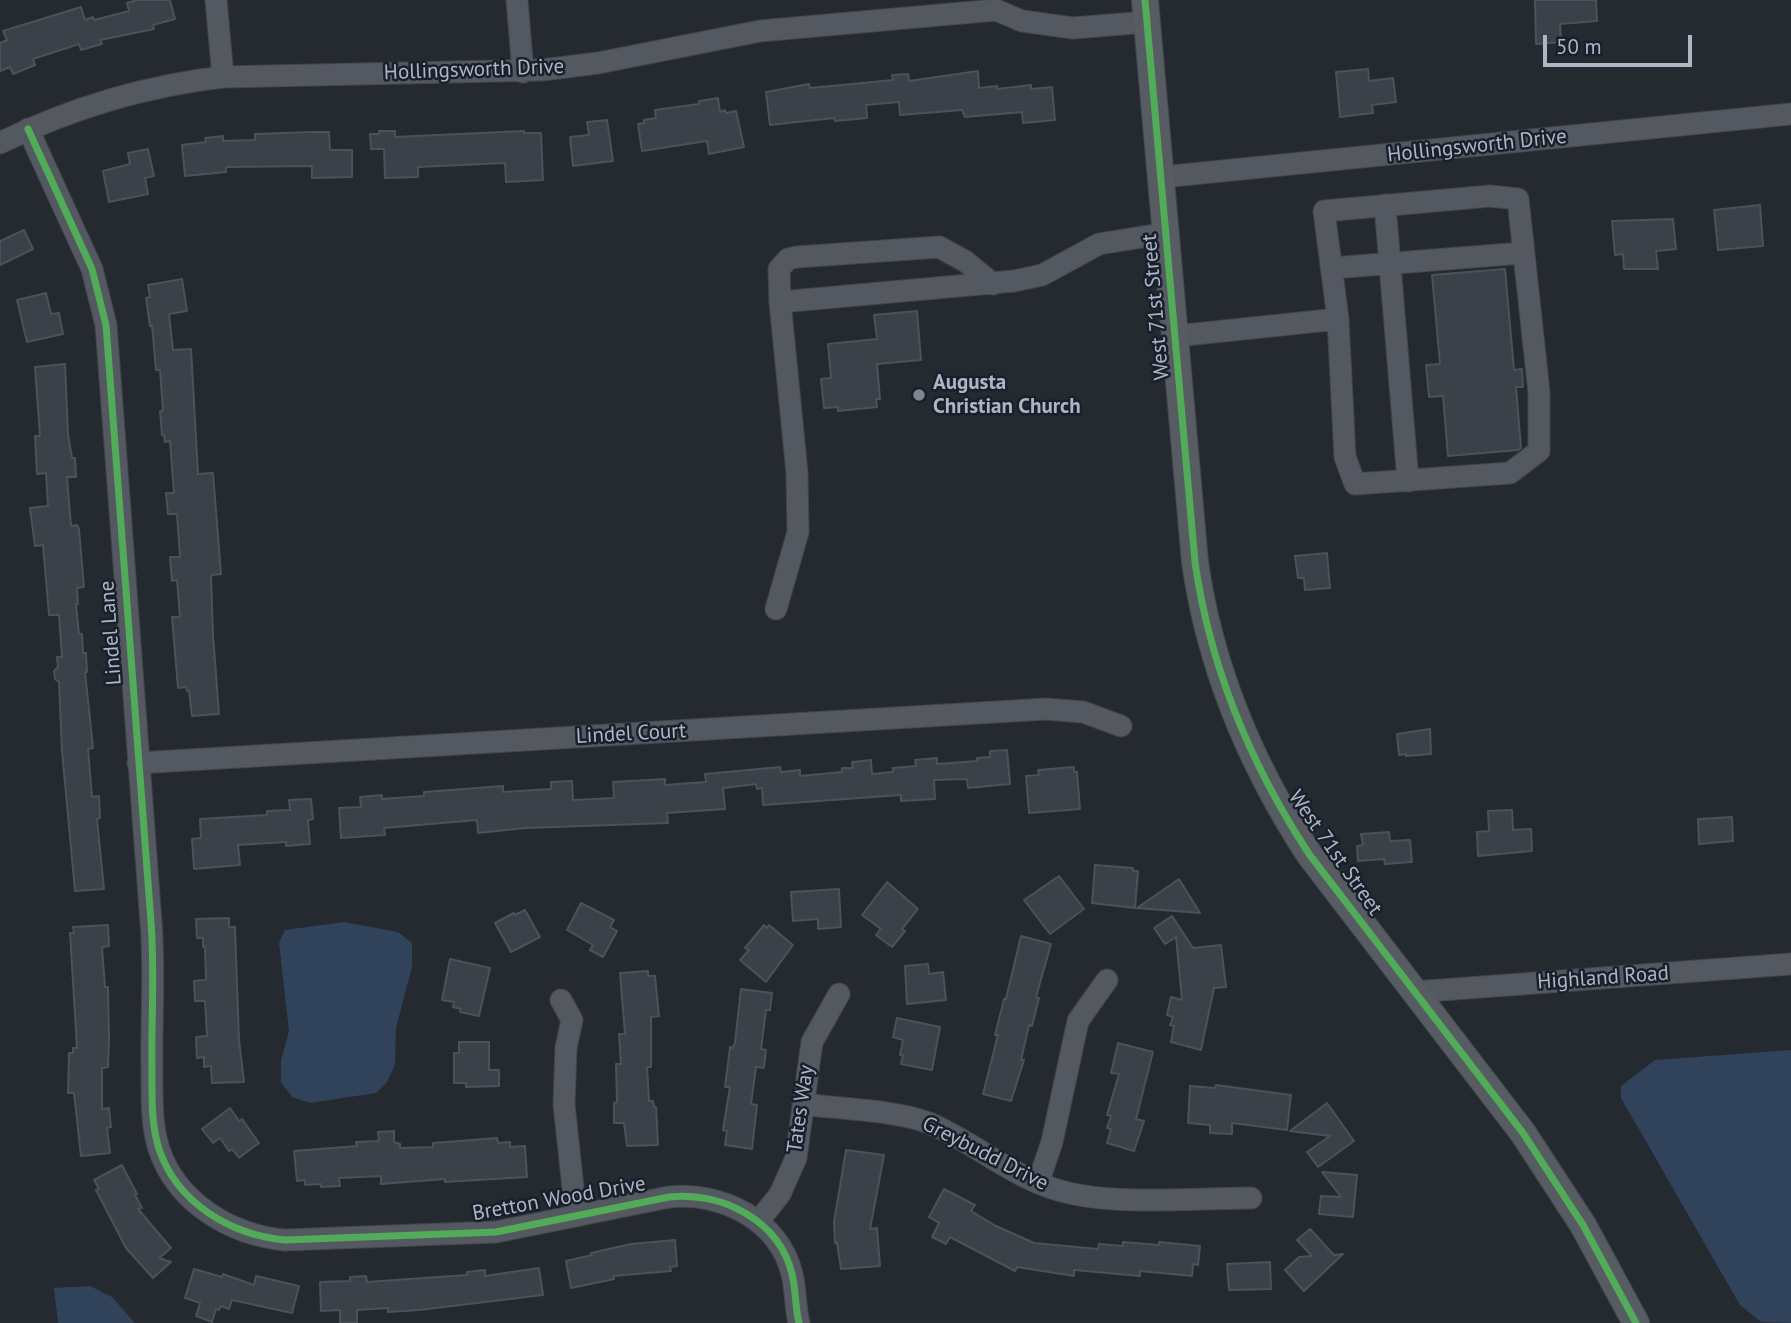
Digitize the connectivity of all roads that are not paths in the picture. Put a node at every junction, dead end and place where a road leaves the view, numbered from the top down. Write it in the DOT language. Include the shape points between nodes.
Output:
graph roads {
  1 [pos="216,0"];
  2 [pos="517,0"];
  3 [pos="1002,5"];
  4 [pos="944,8"];
  5 [pos="1146,11"];
  6 [pos="523,72"];
  7 [pos="223,77"];
  8 [pos="1791,114"];
  9 [pos="28,130"];
  10 [pos="0,143"];
  11 [pos="1162,177"];
  12 [pos="1385,205"];
  13 [pos="1167,233"];
  14 [pos="1524,253"];
  15 [pos="1390,264"];
  16 [pos="1332,268"];
  17 [pos="993,284"];
  18 [pos="780,302"];
  19 [pos="1338,319"];
  20 [pos="1176,336"];
  21 [pos="1408,481"];
  22 [pos="776,609"];
  23 [pos="1121,726"];
  24 [pos="138,763"];
  25 [pos="1791,964"];
  26 [pos="1108,980"];
  27 [pos="1414,992"];
  28 [pos="839,994"];
  29 [pos="561,1000"];
  30 [pos="803,1104"];
  31 [pos="159,1149"];
  32 [pos="1038,1183"];
  33 [pos="1251,1198"];
  34 [pos="576,1216"];
  35 [pos="758,1222"];
  36 [pos="799,1323"];
  37 [pos="1636,1323"];
  1 -- 7 [label="street"];
  2 -- 6 [label="street"];
  3 -- 4 [label="street, Hollingsworth Drive"];
  3 -- 5 [label="street, Hollingsworth Drive" via="1022,21 1073,28"];
  4 -- 6 [label="street, Hollingsworth Drive" via="760,32 598,63"];
  5 -- 11 [label="main road, West 71st Street"];
  6 -- 7 [label="street, Hollingsworth Drive"];
  7 -- 9 [label="street, Hollingsworth Drive" via="123,95"];
  8 -- 11 [label="street, Hollingsworth Drive"];
  9 -- 10 [label="street, Hollingsworth Drive"];
  9 -- 24 [label="street, Lindel Lane" via="92,269 106,325"];
  11 -- 13 [label="main road, West 71st Street"];
  12 -- 14 [label="street" via="1490,195 1518,199"];
  12 -- 15 [label="street"];
  12 -- 16 [label="street" via="1324,211"];
  13 -- 17 [label="street" via="1099,244 1042,275"];
  13 -- 20 [label="main road, West 71st Street"];
  14 -- 15 [label="street"];
  14 -- 21 [label="street" via="1539,392 1539,451 1510,474"];
  15 -- 16 [label="street"];
  15 -- 21 [label="street"];
  16 -- 19 [label="street"];
  17 -- 18 [label="street"];
  17 -- 18 [label="street" via="939,247 797,257 779,269"];
  18 -- 22 [label="street" via="797,473 798,532"];
  19 -- 20 [label="street"];
  19 -- 21 [label="street" via="1345,457 1355,484"];
  20 -- 27 [label="main road, West 71st Street" via="1197,580 1230,702 1284,816"];
  23 -- 24 [label="street, Lindel Court" via="1083,712 1046,709"];
  24 -- 31 [label="street, Lindel Lane" via="151,923 153,1121"];
  25 -- 27 [label="street, Highland Road"];
  26 -- 32 [label="street" via="1078,1021 1052,1142"];
  27 -- 37 [label="main road, West 71st Street" via="1523,1133 1583,1225"];
  28 -- 30 [label="street, Tates Way" via="812,1042"];
  29 -- 34 [label="street" via="572,1020 563,1076"];
  30 -- 32 [label="street, Greybudd Drive" via="927,1123"];
  30 -- 35 [label="street, Tates Way" via="796,1158 780,1194"];
  31 -- 34 [label="street, Bretton Wood Drive" via="182,1189 201,1208 232,1227 276,1239 472,1234"];
  32 -- 33 [label="street, Greybudd Drive" via="1076,1195 1111,1198"];
  34 -- 35 [label="street, Bretton Wood Drive" via="691,1196 718,1200"];
  35 -- 36 [label="street, Bretton Wood Drive" via="787,1260"];
}
